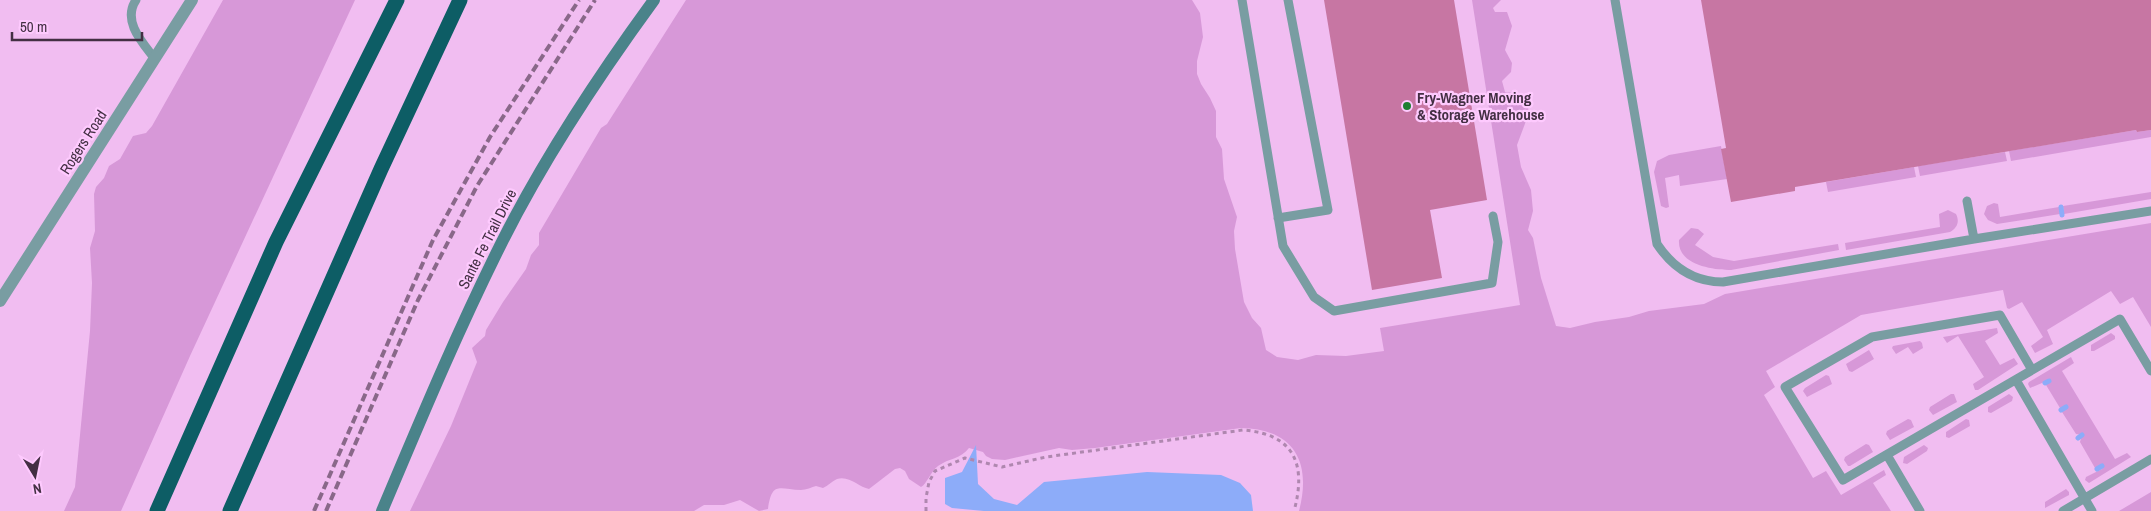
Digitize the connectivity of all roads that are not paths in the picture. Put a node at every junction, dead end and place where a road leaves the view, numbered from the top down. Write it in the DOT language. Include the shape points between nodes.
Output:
graph roads {
  1 [pos="136,0"];
  2 [pos="192,0"];
  3 [pos="397,0"];
  4 [pos="460,0"];
  5 [pos="654,0"];
  6 [pos="1242,0"];
  7 [pos="1288,0"];
  8 [pos="1615,0"];
  9 [pos="155,59"];
  10 [pos="1967,201"];
  11 [pos="2151,211"];
  12 [pos="1493,216"];
  13 [pos="1278,218"];
  14 [pos="1974,239"];
  15 [pos="0,301"];
  16 [pos="2032,370"];
  17 [pos="2151,371"];
  18 [pos="2016,380"];
  19 [pos="1887,455"];
  20 [pos="2151,459"];
  21 [pos="2084,499"];
  22 [pos="157,511"];
  23 [pos="230,511"];
  24 [pos="382,511"];
  25 [pos="1920,511"];
  26 [pos="2063,511"];
  27 [pos="2092,511"];
  1 -- 9 [label="lane" via="130,8 131,20 139,38"];
  2 -- 9 [label="street, Rogers Road"];
  3 -- 22 [label="highway" via="276,242"];
  4 -- 23 [label="highway" via="381,169"];
  5 -- 24 [label="main road, Sante Fe Trail Drive" via="578,108 506,235 446,358"];
  6 -- 13 [label="lane"];
  7 -- 13 [label="lane" via="1328,210"];
  8 -- 14 [label="lane" via="1657,244 1665,256 1686,273 1724,282"];
  9 -- 15 [label="street, Rogers Road"];
  10 -- 14 [label="lane"];
  11 -- 14 [label="lane"];
  12 -- 13 [label="lane" via="1498,242 1492,283 1334,311 1314,296 1283,246"];
  16 -- 17 [label="lane" via="2120,319"];
  16 -- 18 [label="lane"];
  16 -- 19 [label="lane" via="2000,316 1872,337 1785,387 1843,480"];
  18 -- 19 [label="lane"];
  18 -- 21 [label="lane"];
  19 -- 25 [label="lane"];
  20 -- 21 [label="lane"];
  21 -- 26 [label="lane"];
  21 -- 27 [label="lane"];
}
